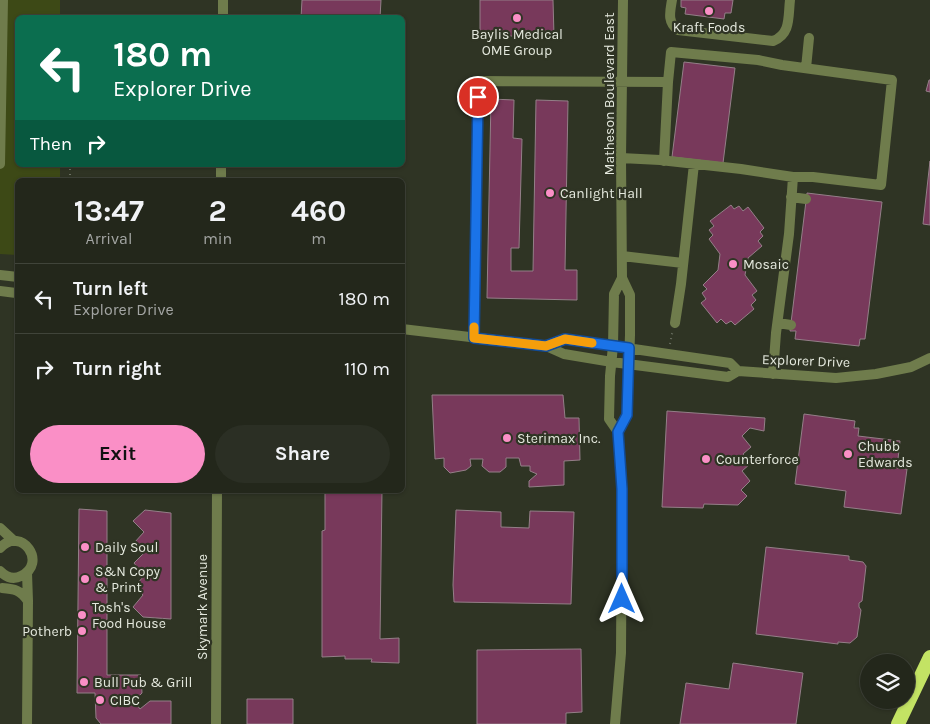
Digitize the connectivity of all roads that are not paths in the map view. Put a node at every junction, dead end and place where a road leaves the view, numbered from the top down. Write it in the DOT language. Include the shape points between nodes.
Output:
graph roads {
  1 [pos="3,0"];
  2 [pos="223,0"];
  3 [pos="623,0"];
  4 [pos="672,0"];
  5 [pos="790,0"];
  6 [pos="222,15"];
  7 [pos="810,38"];
  8 [pos="806,68"];
  9 [pos="622,82"];
  10 [pos="668,82"];
  11 [pos="621,158"];
  12 [pos="664,161"];
  13 [pos="0,164"];
  14 [pos="694,164"];
  15 [pos="793,177"];
  16 [pos="791,197"];
  17 [pos="806,199"];
  18 [pos="622,256"];
  19 [pos="684,263"];
  20 [pos="0,275"];
  21 [pos="15,278"];
  22 [pos="622,278"];
  23 [pos="0,290"];
  24 [pos="15,293"];
  25 [pos="675,323"];
  26 [pos="778,323"];
  27 [pos="791,325"];
  28 [pos="405,330"];
  29 [pos="474,338"];
  30 [pos="546,346"];
  31 [pos="613,346"];
  32 [pos="629,348"];
  33 [pos="930,358"];
  34 [pos="612,362"];
  35 [pos="628,363"];
  36 [pos="738,371"];
  37 [pos="773,374"];
  38 [pos="618,432"];
  39 [pos="217,493"];
  40 [pos="0,528"];
  41 [pos="14,541"];
  42 [pos="0,548"];
  43 [pos="0,571"];
  44 [pos="27,573"];
  45 [pos="11,578"];
  46 [pos="1,589"];
  47 [pos="28,601"];
  48 [pos="930,657"];
  49 [pos="28,724"];
  50 [pos="216,724"];
  51 [pos="615,724"];
  52 [pos="898,724"];
  1 -- 13 [label="street"];
  2 -- 6 [label="street"];
  3 -- 9 [label="street, Matheson Boulevard East"];
  4 -- 5 [label="street" via="670,19 678,30 773,41 784,35 787,29"];
  7 -- 8 [label="street"];
  8 -- 10 [label="street" via="671,52"];
  8 -- 15 [label="street" via="892,80 881,185"];
  9 -- 10 [label="street"];
  9 -- 11 [label="street, Matheson Boulevard East"];
  9 -- 29 [label="street" via="478,81"];
  10 -- 12 [label="street"];
  11 -- 12 [label="street"];
  11 -- 18 [label="street, Matheson Boulevard East"];
  12 -- 14 [label="street"];
  14 -- 15 [label="street"];
  14 -- 19 [label="street"];
  15 -- 16 [label="street"];
  16 -- 17 [label="street"];
  16 -- 26 [label="street"];
  18 -- 19 [label="street"];
  18 -- 22 [label="street, Matheson Boulevard East"];
  19 -- 25 [label="street"];
  20 -- 21 [label="street"];
  22 -- 31 [label="street, Matheson Boulevard East" via="614,294"];
  22 -- 32 [label="street, Matheson Boulevard East" via="630,295"];
  23 -- 24 [label="street"];
  26 -- 27 [label="street"];
  26 -- 37 [label="street"];
  28 -- 29 [label="street, Explorer Drive"];
  29 -- 30 [label="street, Explorer Drive"];
  30 -- 31 [label="street, Explorer Drive" via="565,339"];
  30 -- 34 [label="street, Explorer Drive" via="564,354"];
  31 -- 32 [label="street, Explorer Drive"];
  31 -- 34 [label="street, Matheson Boulevard East"];
  32 -- 35 [label="street, Matheson Boulevard East"];
  32 -- 36 [label="street, Explorer Drive" via="730,363"];
  33 -- 37 [label="street, Explorer Drive" via="911,367 876,374 836,378"];
  34 -- 35 [label="street, Explorer Drive"];
  34 -- 38 [label="street, Matheson Boulevard East" via="609,419"];
  35 -- 36 [label="street, Explorer Drive" via="728,377"];
  35 -- 38 [label="street, Matheson Boulevard East" via="627,415"];
  36 -- 37 [label="street, Explorer Drive"];
  38 -- 51 [label="street, Matheson Boulevard East" via="622,489 622,653"];
  39 -- 50 [label="street, Skymark Avenue"];
  40 -- 41 [label="street"];
  41 -- 42 [label="street"];
  41 -- 44 [label="street" via="31,550 32,564"];
  43 -- 45 [label="street"];
  44 -- 45 [label="street"];
  44 -- 47 [label="street"];
  45 -- 46 [label="street"];
  46 -- 47 [label="street" via="13,589"];
  47 -- 49 [label="street"];
  48 -- 52 [label="highway"];
}
